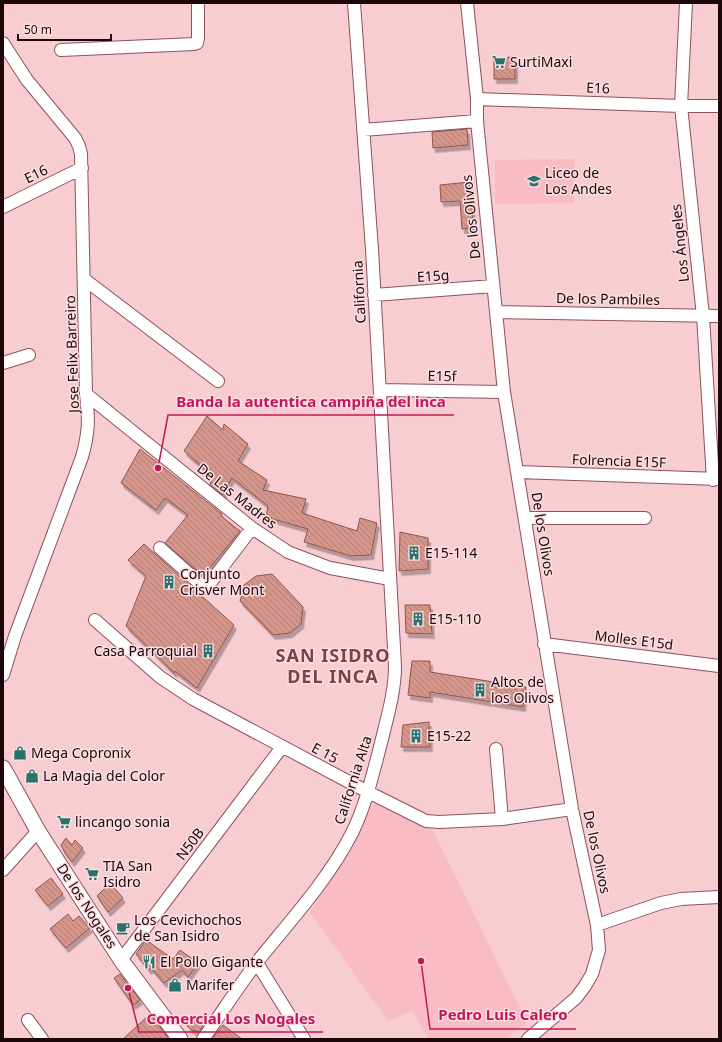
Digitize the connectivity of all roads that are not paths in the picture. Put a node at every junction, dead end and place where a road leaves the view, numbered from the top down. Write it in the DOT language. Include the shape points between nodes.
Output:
graph roads {
  1 [pos="198,3"];
  2 [pos="354,3"];
  3 [pos="467,3"];
  4 [pos="686,3"];
  5 [pos="3,43"];
  6 [pos="61,50"];
  7 [pos="477,99"];
  8 [pos="681,106"];
  9 [pos="719,106"];
  10 [pos="477,121"];
  11 [pos="363,130"];
  12 [pos="82,168"];
  13 [pos="3,207"];
  14 [pos="84,279"];
  15 [pos="493,286"];
  16 [pos="374,295"];
  17 [pos="496,312"];
  18 [pos="703,316"];
  19 [pos="719,316"];
  20 [pos="29,354"];
  21 [pos="3,363"];
  22 [pos="218,381"];
  23 [pos="380,390"];
  24 [pos="504,392"];
  25 [pos="86,394"];
  26 [pos="518,472"];
  27 [pos="716,480"];
  28 [pos="525,518"];
  29 [pos="645,518"];
  30 [pos="252,528"];
  31 [pos="160,548"];
  32 [pos="390,579"];
  33 [pos="95,620"];
  34 [pos="544,644"];
  35 [pos="719,666"];
  36 [pos="3,674"];
  37 [pos="282,747"];
  38 [pos="496,749"];
  39 [pos="3,768"];
  40 [pos="368,792"];
  41 [pos="572,809"];
  42 [pos="502,819"];
  43 [pos="38,831"];
  44 [pos="3,870"];
  45 [pos="719,897"];
  46 [pos="597,925"];
  47 [pos="121,960"];
  48 [pos="257,963"];
  49 [pos="28,1020"];
  50 [pos="42,1039"];
  51 [pos="180,1039"];
  52 [pos="203,1039"];
  53 [pos="304,1039"];
  54 [pos="528,1039"];
  1 -- 6 [label="street" via="198,38 194,44"];
  2 -- 11 [label="street, California"];
  3 -- 7 [label="street, De los Olivos"];
  4 -- 8 [label="street, Los Ángeles"];
  5 -- 12 [label="street, Jose Felix Barreiro" via="27,80 74,138 79,146"];
  7 -- 8 [label="street, E16"];
  7 -- 10 [label="street, De los Olivos"];
  8 -- 9 [label="street, E16"];
  8 -- 18 [label="street, Los Ángeles"];
  10 -- 11 [label="street"];
  10 -- 15 [label="street, De los Olivos"];
  11 -- 16 [label="street, California"];
  12 -- 13 [label="street, E16"];
  12 -- 14 [label="street, Jose Felix Barreiro"];
  14 -- 22 [label="street"];
  14 -- 25 [label="street, Jose Felix Barreiro"];
  15 -- 16 [label="street, E15g"];
  15 -- 17 [label="street, De los Olivos"];
  16 -- 23 [label="street, California"];
  17 -- 18 [label="street, De los Pambiles"];
  17 -- 24 [label="street, De los Olivos"];
  18 -- 19 [label="street, De los Pambiles"];
  18 -- 27 [label="street, Los Ángeles"];
  20 -- 21 [label="street"];
  23 -- 24 [label="street, E15f"];
  23 -- 32 [label="street, California"];
  24 -- 26 [label="street, De los Olivos"];
  25 -- 30 [label="street, De Las Madres"];
  25 -- 36 [label="street, Jose Felix Barreiro" via="89,430 82,457"];
  26 -- 27 [label="street, Folrencia E15F"];
  26 -- 28 [label="street, De los Olivos"];
  28 -- 29 [label="street"];
  28 -- 34 [label="street, De los Olivos"];
  30 -- 31 [label="street" via="205,588"];
  30 -- 32 [label="street, De Las Madres" via="300,557 330,568"];
  32 -- 40 [label="street, California Alta" via="394,691"];
  33 -- 37 [label="street, E 15" via="160,677"];
  34 -- 35 [label="street, Molles E15d"];
  34 -- 41 [label="street, De los Olivos"];
  37 -- 40 [label="street, E 15"];
  37 -- 47 [label="street, N50B"];
  38 -- 42 [label="street"];
  39 -- 43 [label="street, De los Nogales"];
  40 -- 42 [label="street, E 15" via="426,821"];
  40 -- 48 [label="street, California Alta" via="353,831 335,862"];
  41 -- 42 [label="street, E 15"];
  41 -- 46 [label="street, De los Olivos"];
  43 -- 44 [label="street"];
  43 -- 47 [label="street, De los Nogales"];
  45 -- 46 [label="street" via="661,903"];
  46 -- 54 [label="street, De los Olivos" via="599,950 586,986 576,998"];
  47 -- 51 [label="street, De los Nogales"];
  48 -- 52 [label="street, California Alta"];
  48 -- 53 [label="street"];
  49 -- 50 [label="street"];
}
